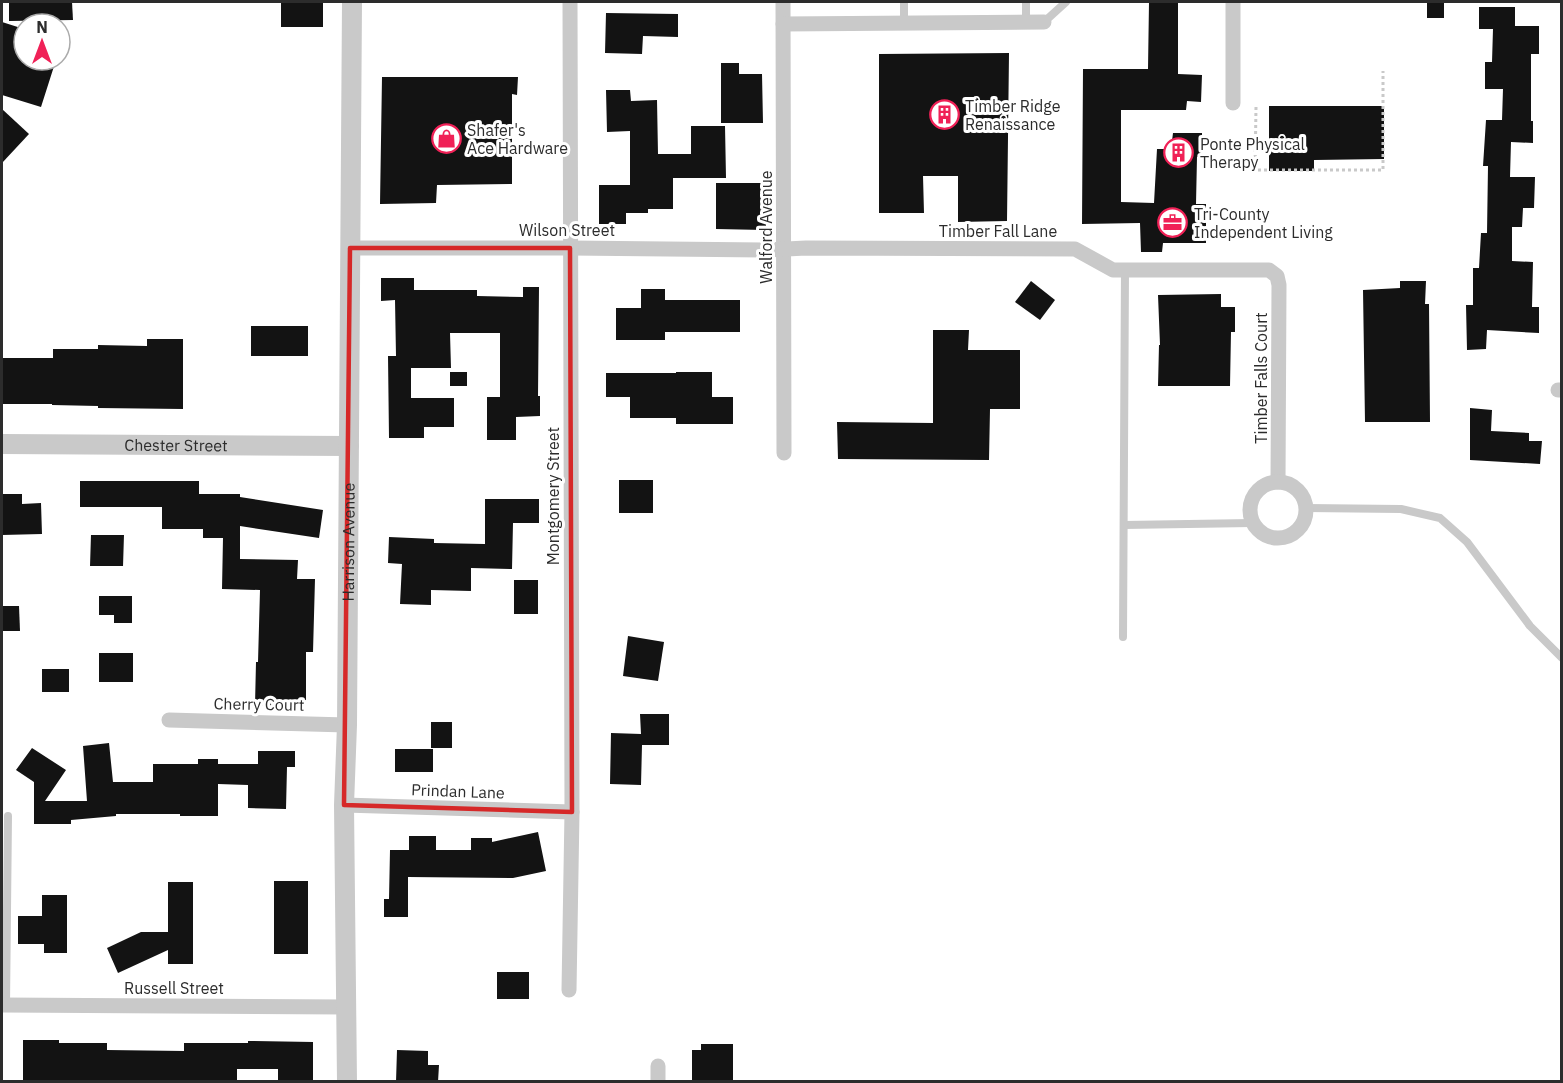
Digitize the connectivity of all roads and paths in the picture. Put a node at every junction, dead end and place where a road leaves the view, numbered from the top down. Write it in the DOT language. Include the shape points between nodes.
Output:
graph roads {
  1 [pos="352,2"];
  2 [pos="570,2"];
  3 [pos="783,2"];
  4 [pos="904,2"];
  5 [pos="1026,2"];
  6 [pos="1066,2"];
  7 [pos="1233,2"];
  8 [pos="1026,22"];
  9 [pos="1044,22"];
  10 [pos="904,23"];
  11 [pos="783,24"];
  12 [pos="1383,71"];
  13 [pos="1233,103"];
  14 [pos="1256,107"];
  15 [pos="350,248"];
  16 [pos="570,248"];
  17 [pos="784,249"];
  18 [pos="1125,270"];
  19 [pos="1278,276"];
  20 [pos="2,444"];
  21 [pos="350,446"];
  22 [pos="784,453"];
  23 [pos="1278,482"];
  24 [pos="1306,508"];
  25 [pos="1252,523"];
  26 [pos="1124,525"];
  27 [pos="1123,637"];
  28 [pos="1562,658"];
  29 [pos="169,720"];
  30 [pos="347,725"];
  31 [pos="344,805"];
  32 [pos="572,812"];
  33 [pos="9,816"];
  34 [pos="569,990"];
  35 [pos="4,1005"];
  36 [pos="346,1007"];
  37 [pos="347,1082"];
  1 -- 15 [label="street, Harrison Avenue"];
  2 -- 16 [label="street, Montgomery Street"];
  3 -- 11 [label="street, Walford Avenue"];
  4 -- 10 [label="lane"];
  5 -- 8 [label="lane"];
  6 -- 9 [label="lane"];
  7 -- 13 [label="street"];
  8 -- 9 [label="street"];
  8 -- 10 [label="street"];
  10 -- 11 [label="street"];
  11 -- 17 [label="street, Walford Avenue"];
  12 -- 14 [label="path" via="1383,170 1255,170"];
  15 -- 16 [label="street, Wilson Street"];
  15 -- 21 [label="street, Harrison Avenue"];
  16 -- 17 [label="street, Wilson Street"];
  16 -- 32 [label="street, Montgomery Street"];
  17 -- 18 [label="street, Timber Fall Lane" via="1075,249 1113,270"];
  17 -- 22 [label="street, Walford Avenue"];
  18 -- 19 [label="street, Timber Fall Lane" via="1269,270"];
  18 -- 26 [label="lane"];
  19 -- 23 [label="street, Timber Falls Court"];
  20 -- 21 [label="street, Chester Street"];
  21 -- 30 [label="street, Harrison Avenue"];
  23 -- 24 [label="street" via="1294,486"];
  23 -- 25 [label="street" via="1268,483 1253,495 1249,513"];
  24 -- 25 [label="street" via="1301,526 1285,537 1266,536"];
  24 -- 28 [label="lane" via="1401,509 1440,518 1467,542 1530,626"];
  25 -- 26 [label="lane"];
  26 -- 27 [label="lane"];
  29 -- 30 [label="street, Cherry Court"];
  30 -- 31 [label="street, Harrison Avenue"];
  31 -- 32 [label="street, Prindan Lane"];
  31 -- 36 [label="street, Harrison Avenue"];
  32 -- 34 [label="street, Montgomery Street"];
  33 -- 35 [label="lane"];
  35 -- 36 [label="street, Russell Street"];
  36 -- 37 [label="street, Harrison Avenue"];
}
